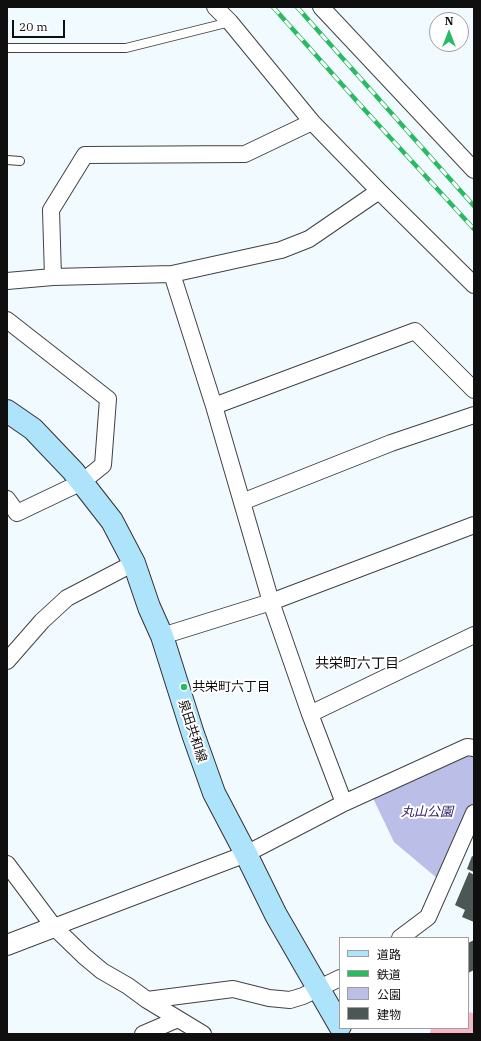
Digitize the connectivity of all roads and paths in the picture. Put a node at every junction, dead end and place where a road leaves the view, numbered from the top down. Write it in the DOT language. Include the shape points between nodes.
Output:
graph roads {
  1 [pos="215,7"];
  2 [pos="321,7"];
  3 [pos="230,22"];
  4 [pos="7,48"];
  5 [pos="312,122"];
  6 [pos="7,160"];
  7 [pos="20,161"];
  8 [pos="474,170"];
  9 [pos="379,191"];
  10 [pos="172,274"];
  11 [pos="53,276"];
  12 [pos="7,281"];
  13 [pos="474,285"];
  14 [pos="7,320"];
  15 [pos="474,390"];
  16 [pos="214,406"];
  17 [pos="7,411"];
  18 [pos="474,415"];
  19 [pos="82,482"];
  20 [pos="7,499"];
  21 [pos="242,502"];
  22 [pos="474,525"];
  23 [pos="134,563"];
  24 [pos="271,602"];
  25 [pos="474,635"];
  26 [pos="162,636"];
  27 [pos="7,661"];
  28 [pos="310,714"];
  29 [pos="472,746"];
  30 [pos="344,803"];
  31 [pos="474,814"];
  32 [pos="246,854"];
  33 [pos="7,864"];
  34 [pos="54,927"];
  35 [pos="401,937"];
  36 [pos="7,945"];
  37 [pos="339,978"];
  38 [pos="318,989"];
  39 [pos="147,1000"];
  40 [pos="178,1019"];
  41 [pos="339,1024"];
  42 [pos="143,1034"];
  43 [pos="203,1034"];
  1 -- 3 [label="street"];
  2 -- 8 [label="street"];
  3 -- 4 [label="lane" via="126,48"];
  3 -- 5 [label="street"];
  5 -- 9 [label="street"];
  5 -- 11 [label="street" via="245,154 85,155 51,210"];
  6 -- 7 [label="lane"];
  9 -- 10 [label="street" via="309,239 281,250"];
  9 -- 13 [label="street"];
  10 -- 11 [label="street"];
  10 -- 16 [label="street"];
  11 -- 12 [label="street"];
  14 -- 19 [label="street" via="108,399 103,465"];
  15 -- 16 [label="street" via="416,331"];
  16 -- 21 [label="street"];
  17 -- 19 [label="main road, 泉田共和線" via="33,429"];
  18 -- 21 [label="street" via="391,443"];
  19 -- 20 [label="street" via="18,513"];
  19 -- 23 [label="main road, 泉田共和線" via="112,521"];
  21 -- 24 [label="street"];
  22 -- 24 [label="street"];
  23 -- 26 [label="main road, 泉田共和線"];
  23 -- 27 [label="street" via="67,598 42,621"];
  24 -- 26 [label="street"];
  24 -- 28 [label="street"];
  25 -- 28 [label="street"];
  26 -- 32 [label="main road, 泉田共和線" via="192,734 214,793"];
  28 -- 30 [label="street"];
  29 -- 30 [label="street"];
  30 -- 32 [label="street"];
  31 -- 35 [label="street" via="428,917"];
  32 -- 34 [label="street"];
  32 -- 38 [label="main road, 泉田共和線" via="276,915"];
  33 -- 34 [label="street"];
  34 -- 36 [label="street"];
  34 -- 39 [label="street" via="102,971"];
  37 -- 38 [label="street"];
  38 -- 39 [label="street" via="290,1000 269,998 233,989"];
  38 -- 41 [label="main road, 泉田共和線"];
  39 -- 40 [label="street"];
  40 -- 42 [label="street"];
  40 -- 43 [label="street"];
}
